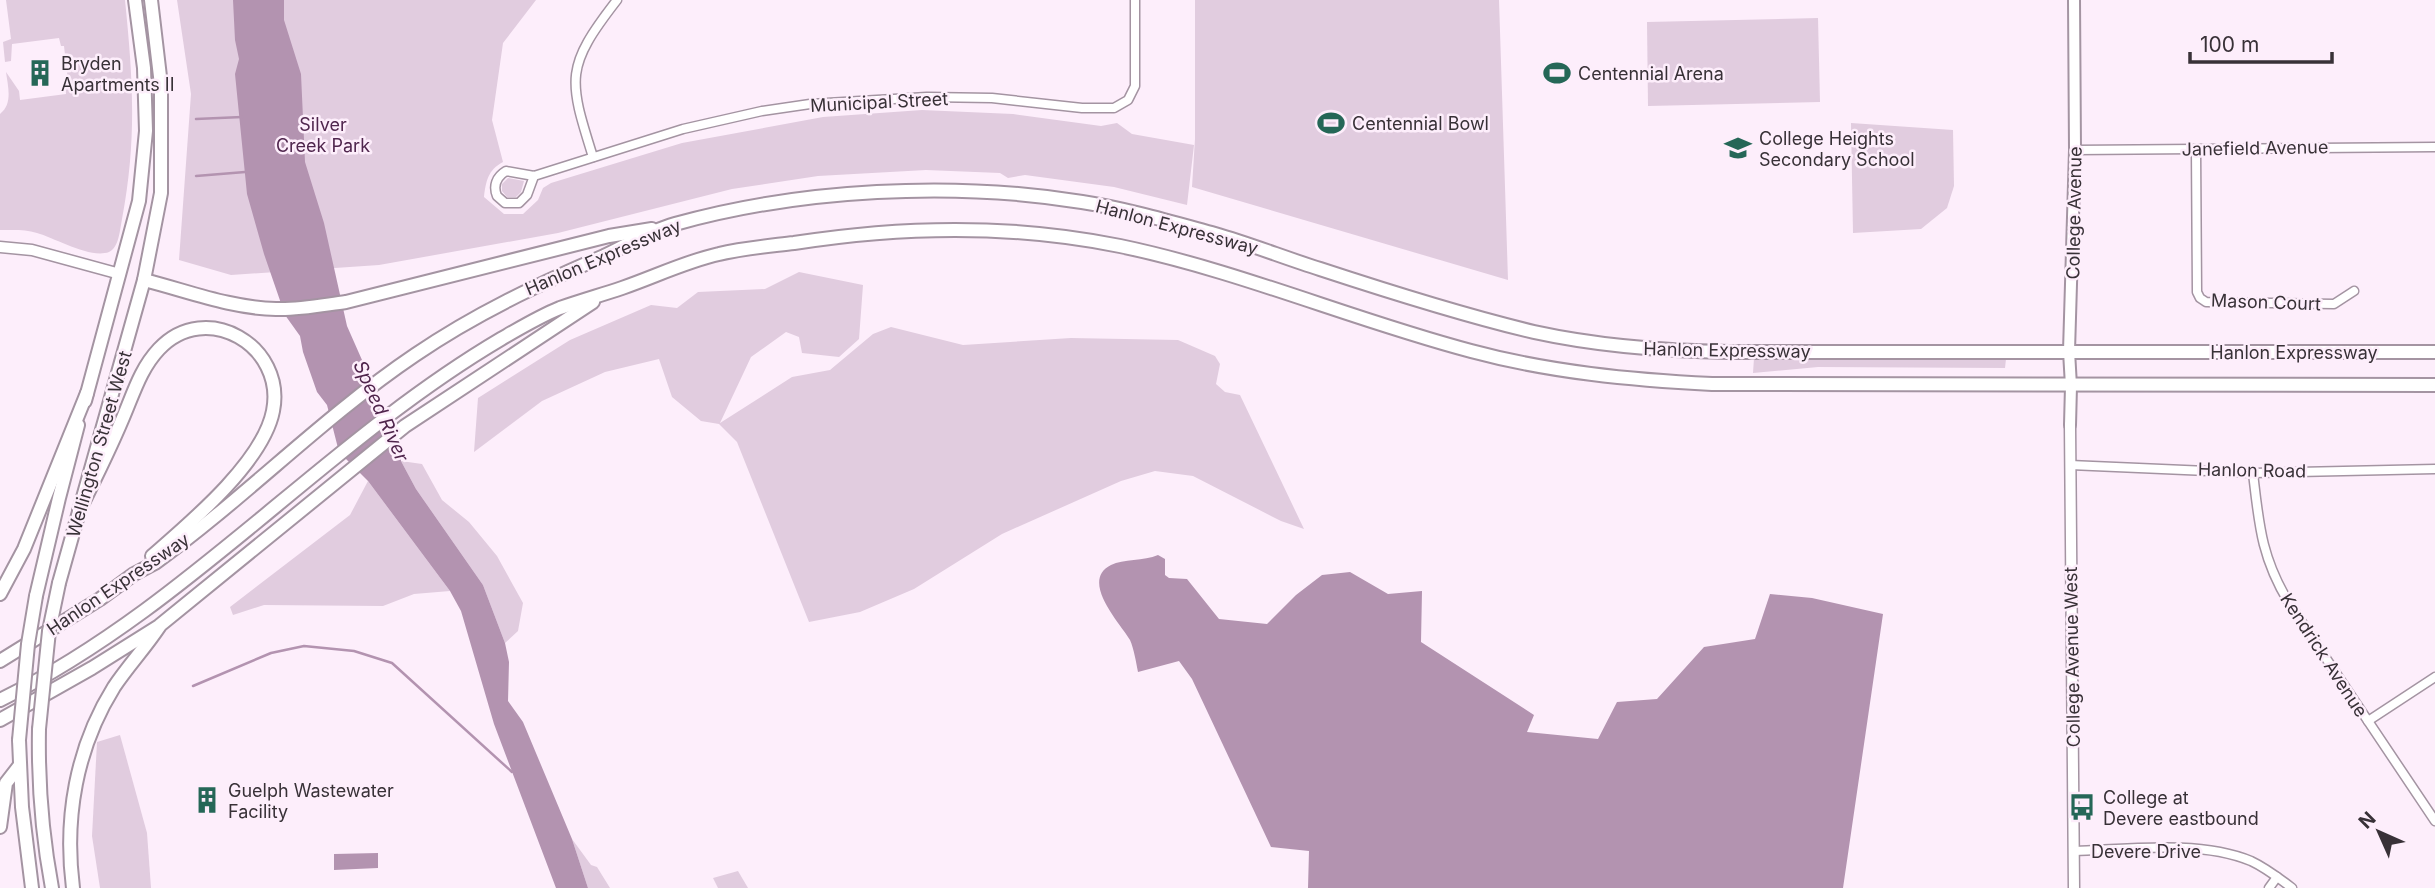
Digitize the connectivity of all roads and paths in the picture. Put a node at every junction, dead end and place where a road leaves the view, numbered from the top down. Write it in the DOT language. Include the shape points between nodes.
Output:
graph roads {
  1 [pos="135,0"];
  2 [pos="151,0"];
  3 [pos="617,0"];
  4 [pos="1135,0"];
  5 [pos="2074,0"];
  6 [pos="2435,147"];
  7 [pos="2196,149"];
  8 [pos="2076,150"];
  9 [pos="593,157"];
  10 [pos="534,176"];
  11 [pos="670,226"];
  12 [pos="0,247"];
  13 [pos="120,274"];
  14 [pos="144,280"];
  15 [pos="2354,291"];
  16 [pos="608,293"];
  17 [pos="2068,351"];
  18 [pos="2435,352"];
  19 [pos="2435,385"];
  20 [pos="2071,386"];
  21 [pos="87,393"];
  22 [pos="2070,425"];
  23 [pos="2070,465"];
  24 [pos="2435,469"];
  25 [pos="2253,473"];
  26 [pos="79,511"];
  27 [pos="134,574"];
  28 [pos="0,594"];
  29 [pos="159,626"];
  30 [pos="0,661"];
  31 [pos="2435,677"];
  32 [pos="0,700"];
  33 [pos="0,720"];
  34 [pos="2368,722"];
  35 [pos="20,765"];
  36 [pos="2435,821"];
  37 [pos="0,827"];
  38 [pos="2075,851"];
  39 [pos="2277,877"];
  40 [pos="32,888"];
  41 [pos="52,888"];
  42 [pos="73,888"];
  43 [pos="2074,888"];
  44 [pos="2269,888"];
  45 [pos="2292,888"];
  1 -- 13 [label="main road, Wellington Street West" via="146,131 139,201"];
  2 -- 14 [label="main road, Wellington Street West" via="161,85 161,193"];
  3 -- 9 [label="street" via="587,40 577,66 576,102"];
  4 -- 9 [label="street, Municipal Street" via="1135,86 1128,100 1114,108 935,97 810,104 683,129"];
  5 -- 8 [label="main road, College Avenue"];
  6 -- 7 [label="street, Janefield Avenue"];
  7 -- 8 [label="street, Janefield Avenue"];
  7 -- 15 [label="street, Mason Court" via="2200,298 2206,302 2334,304"];
  8 -- 17 [label="main road, College Avenue"];
  9 -- 10 [label="street, Municipal Street"];
  10 -- 10 [label="street, Municipal Street" via="519,203 497,196 495,184 502,173"];
  11 -- 14 [label="main road" via="609,236 306,308 275,309 213,300"];
  11 -- 17 [label="main road, Hanlon Expressway" via="741,208 824,197 931,191 1029,195 1138,212 1424,301 1583,341 1681,351"];
  11 -- 27 [label="main road, Hanlon Expressway" via="519,293 418,353 316,430 165,556"];
  12 -- 13 [label="street" via="32,250"];
  13 -- 14 [label="main road"];
  13 -- 21 [label="main road, Wellington Street West"];
  14 -- 26 [label="main road, Wellington Street West"];
  16 -- 20 [label="main road, Hanlon Expressway" via="718,254 854,233 1002,230 1120,246 1475,352 1605,376 1712,384"];
  16 -- 29 [label="main road" via="405,426"];
  16 -- 32 [label="main road, Hanlon Expressway" via="557,309 433,383 142,613 81,655"];
  17 -- 18 [label="main road, Hanlon Expressway"];
  17 -- 20 [label="main road, College Avenue"];
  19 -- 20 [label="main road, Hanlon Expressway"];
  20 -- 22 [label="main road, College Avenue"];
  21 -- 28 [label="main road" via="24,549"];
  21 -- 35 [label="main road, Wellington Street West, bridge" via="27,644"];
  22 -- 23 [label="street, College Avenue West"];
  23 -- 25 [label="street, Hanlon Road"];
  23 -- 38 [label="street, College Avenue West"];
  24 -- 25 [label="street, Hanlon Road"];
  25 -- 34 [label="street, Kendrick Avenue" via="2262,544 2272,573"];
  26 -- 27 [label="main road" via="144,369 160,348 197,329 239,335 257,349 270,370 274,391 268,429 218,495"];
  26 -- 41 [label="main road, Wellington Street West, bridge" via="49,631 42,680 38,775"];
  27 -- 30 [label="main road, Hanlon Expressway"];
  29 -- 33 [label="main road"];
  29 -- 42 [label="main road" via="114,687 81,760 69,839"];
  31 -- 34 [label="street"];
  34 -- 36 [label="street, Kendrick Avenue"];
  35 -- 37 [label="main road" via="6,783"];
  35 -- 40 [label="main road, Wellington Street West"];
  38 -- 39 [label="street, Devere Drive" via="2213,851 2248,860"];
  38 -- 43 [label="street, College Avenue West"];
  39 -- 44 [label="street"];
  39 -- 45 [label="street, Devere Drive"];
}
